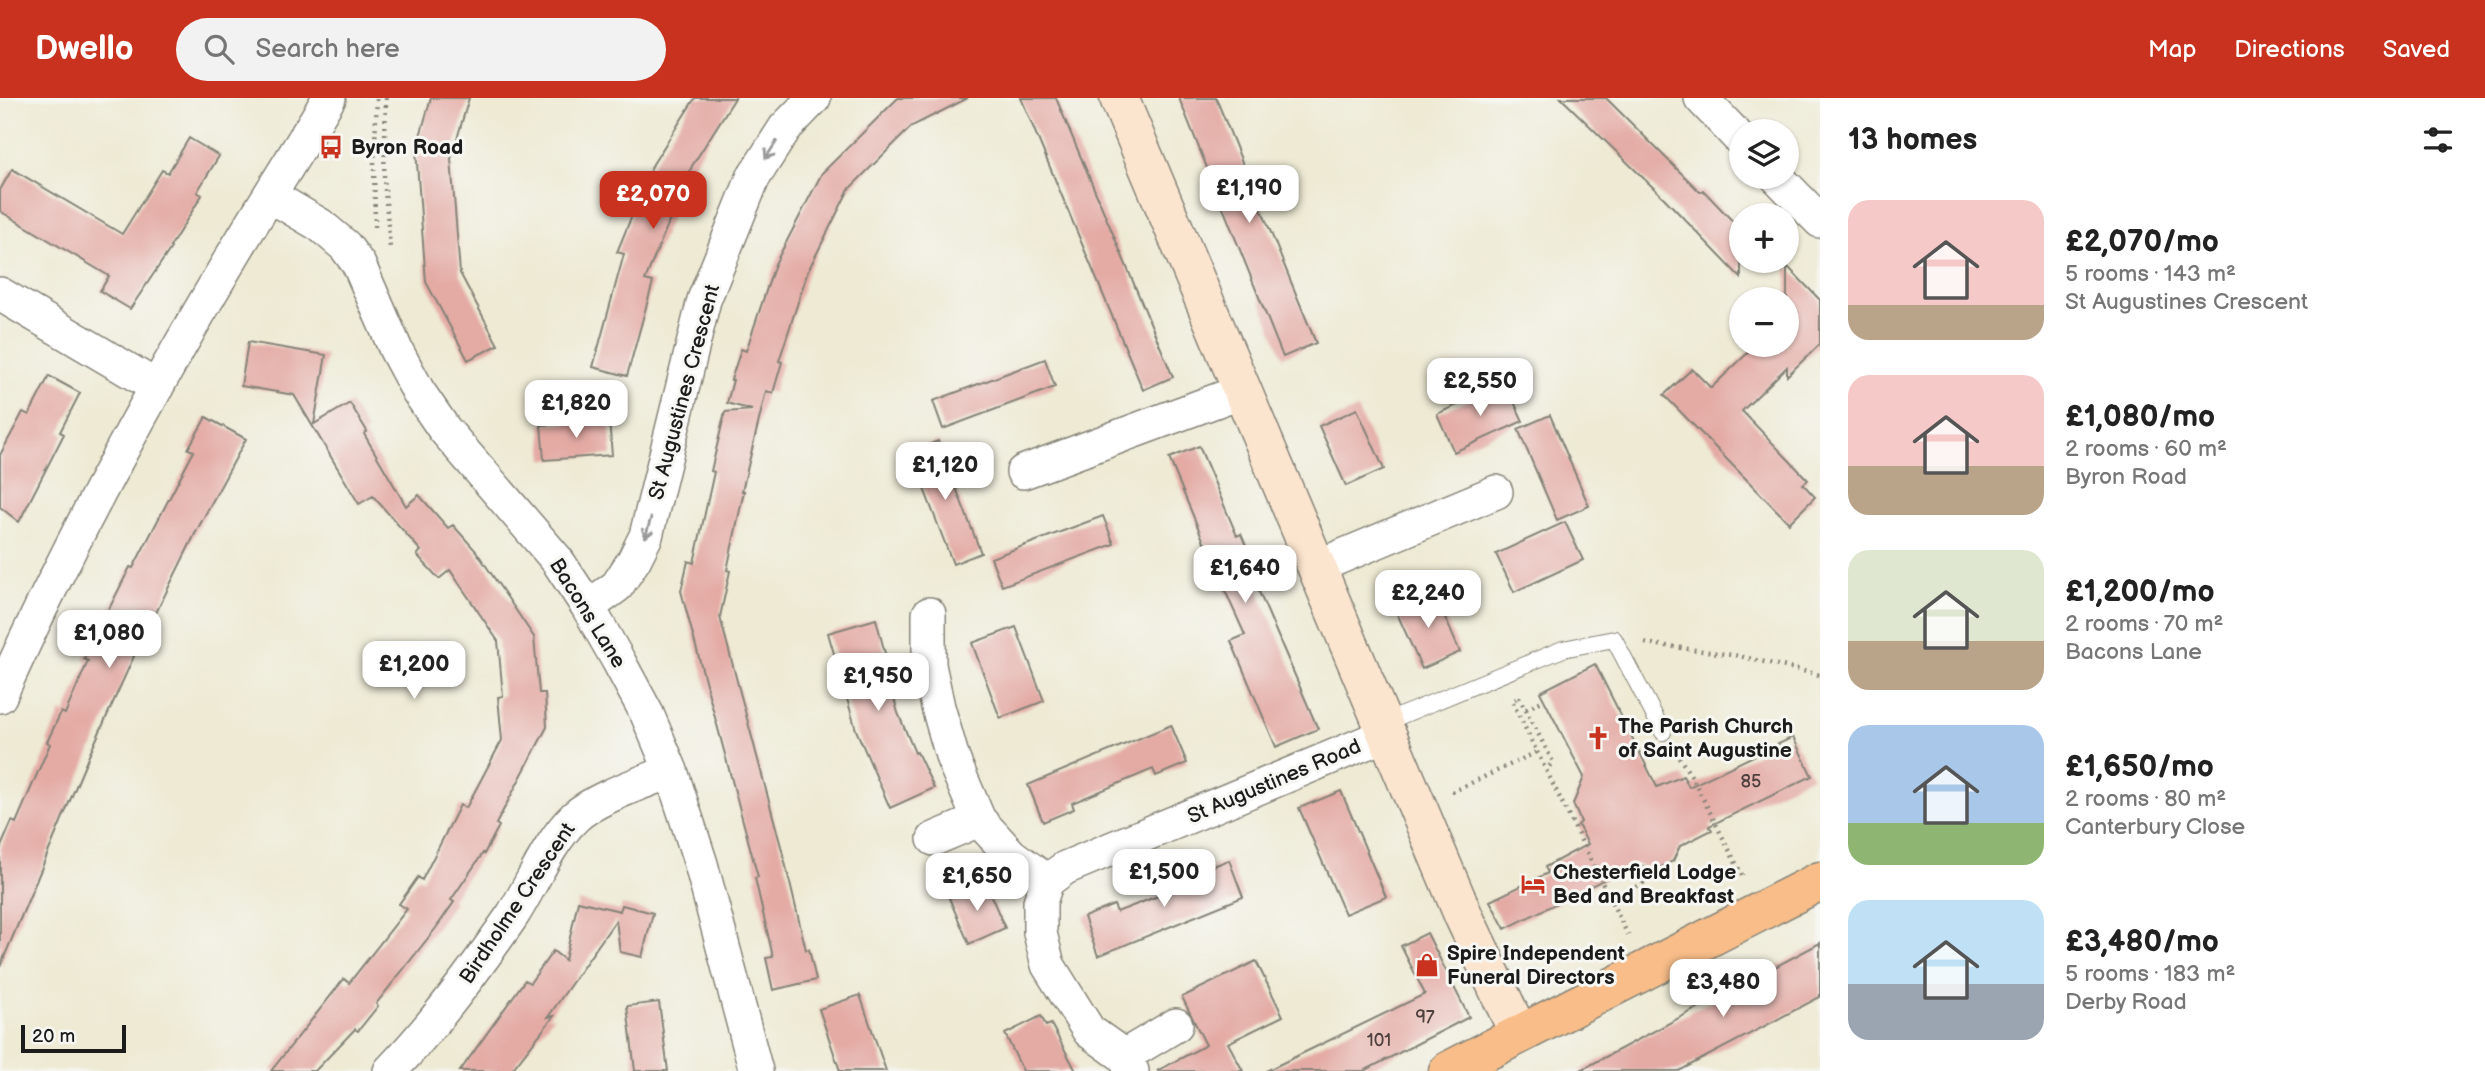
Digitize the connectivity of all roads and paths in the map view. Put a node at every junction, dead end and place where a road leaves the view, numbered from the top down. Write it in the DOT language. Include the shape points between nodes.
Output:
graph roads {
  1 [pos="329,98"];
  2 [pos="377,98"];
  3 [pos="386,98"];
  4 [pos="814,98"];
  5 [pos="1119,98"];
  6 [pos="1700,98"];
  7 [pos="1729,128"];
  8 [pos="1789,189"];
  9 [pos="271,196"];
  10 [pos="1820,221"];
  11 [pos="375,230"];
  12 [pos="390,248"];
  13 [pos="0,294"];
  14 [pos="157,387"];
  15 [pos="1242,391"];
  16 [pos="1023,472"];
  17 [pos="1496,492"];
  18 [pos="1316,567"];
  19 [pos="588,607"];
  20 [pos="929,614"];
  21 [pos="1614,639"];
  22 [pos="1547,655"];
  23 [pos="1820,675"];
  24 [pos="0,696"];
  25 [pos="1519,697"];
  26 [pos="1544,700"];
  27 [pos="1526,709"];
  28 [pos="1385,728"];
  29 [pos="1663,732"];
  30 [pos="1537,752"];
  31 [pos="1546,770"];
  32 [pos="671,771"];
  33 [pos="1448,794"];
  34 [pos="979,820"];
  35 [pos="934,839"];
  36 [pos="1633,865"];
  37 [pos="1047,881"];
  38 [pos="1820,881"];
  39 [pos="1612,901"];
  40 [pos="1761,911"];
  41 [pos="1644,969"];
  42 [pos="1176,1025"];
  43 [pos="1519,1034"];
  44 [pos="1128,1064"];
  45 [pos="390,1071"];
  46 [pos="756,1071"];
  47 [pos="1448,1071"];
  1 -- 9 [label="street"];
  2 -- 11 [label="path"];
  3 -- 12 [label="path" via="384,178"];
  4 -- 19 [label="street, St Augustines Crescent, one-way" via="785,128 753,178 704,300 646,536 617,586"];
  5 -- 15 [label="street, St Augustines Road"];
  6 -- 7 [label="street"];
  8 -- 10 [label="street"];
  9 -- 14 [label="street"];
  9 -- 19 [label="street, Bacons Lane" via="345,246 359,265 418,391 444,429 557,560"];
  13 -- 14 [label="street"];
  14 -- 24 [label="street" via="83,522"];
  15 -- 16 [label="street"];
  15 -- 18 [label="street, St Augustines Road"];
  17 -- 18 [label="street"];
  18 -- 28 [label="street, St Augustines Road"];
  19 -- 32 [label="street, Bacons Lane"];
  20 -- 34 [label="street" via="929,665 938,707 953,759"];
  21 -- 22 [label="lane"];
  21 -- 23 [label="path" via="1739,656"];
  21 -- 29 [label="lane"];
  22 -- 25 [label="path" via="1556,677"];
  22 -- 28 [label="lane"];
  25 -- 27 [label="path"];
  25 -- 30 [label="path" via="1512,701"];
  26 -- 27 [label="path"];
  27 -- 31 [label="path" via="1553,762"];
  28 -- 37 [label="street, St Augustines Road" via="1065,867"];
  28 -- 43 [label="street, St Augustines Road"];
  29 -- 40 [label="path" via="1693,779"];
  30 -- 31 [label="path"];
  30 -- 33 [label="path"];
  31 -- 39 [label="path"];
  32 -- 45 [label="street, Birdholme Crescent" via="577,815 559,834 512,915 426,1033"];
  32 -- 46 [label="street, Bacons Lane" via="701,864"];
  34 -- 35 [label="street"];
  34 -- 37 [label="street" via="1011,855"];
  36 -- 39 [label="path" via="1643,883"];
  37 -- 44 [label="street" via="1040,902 1040,933 1048,965 1089,1031"];
  38 -- 40 [label="highway"];
  39 -- 41 [label="path"];
  40 -- 41 [label="highway"];
  41 -- 43 [label="highway"];
  42 -- 44 [label="street"];
  43 -- 47 [label="highway"];
}
